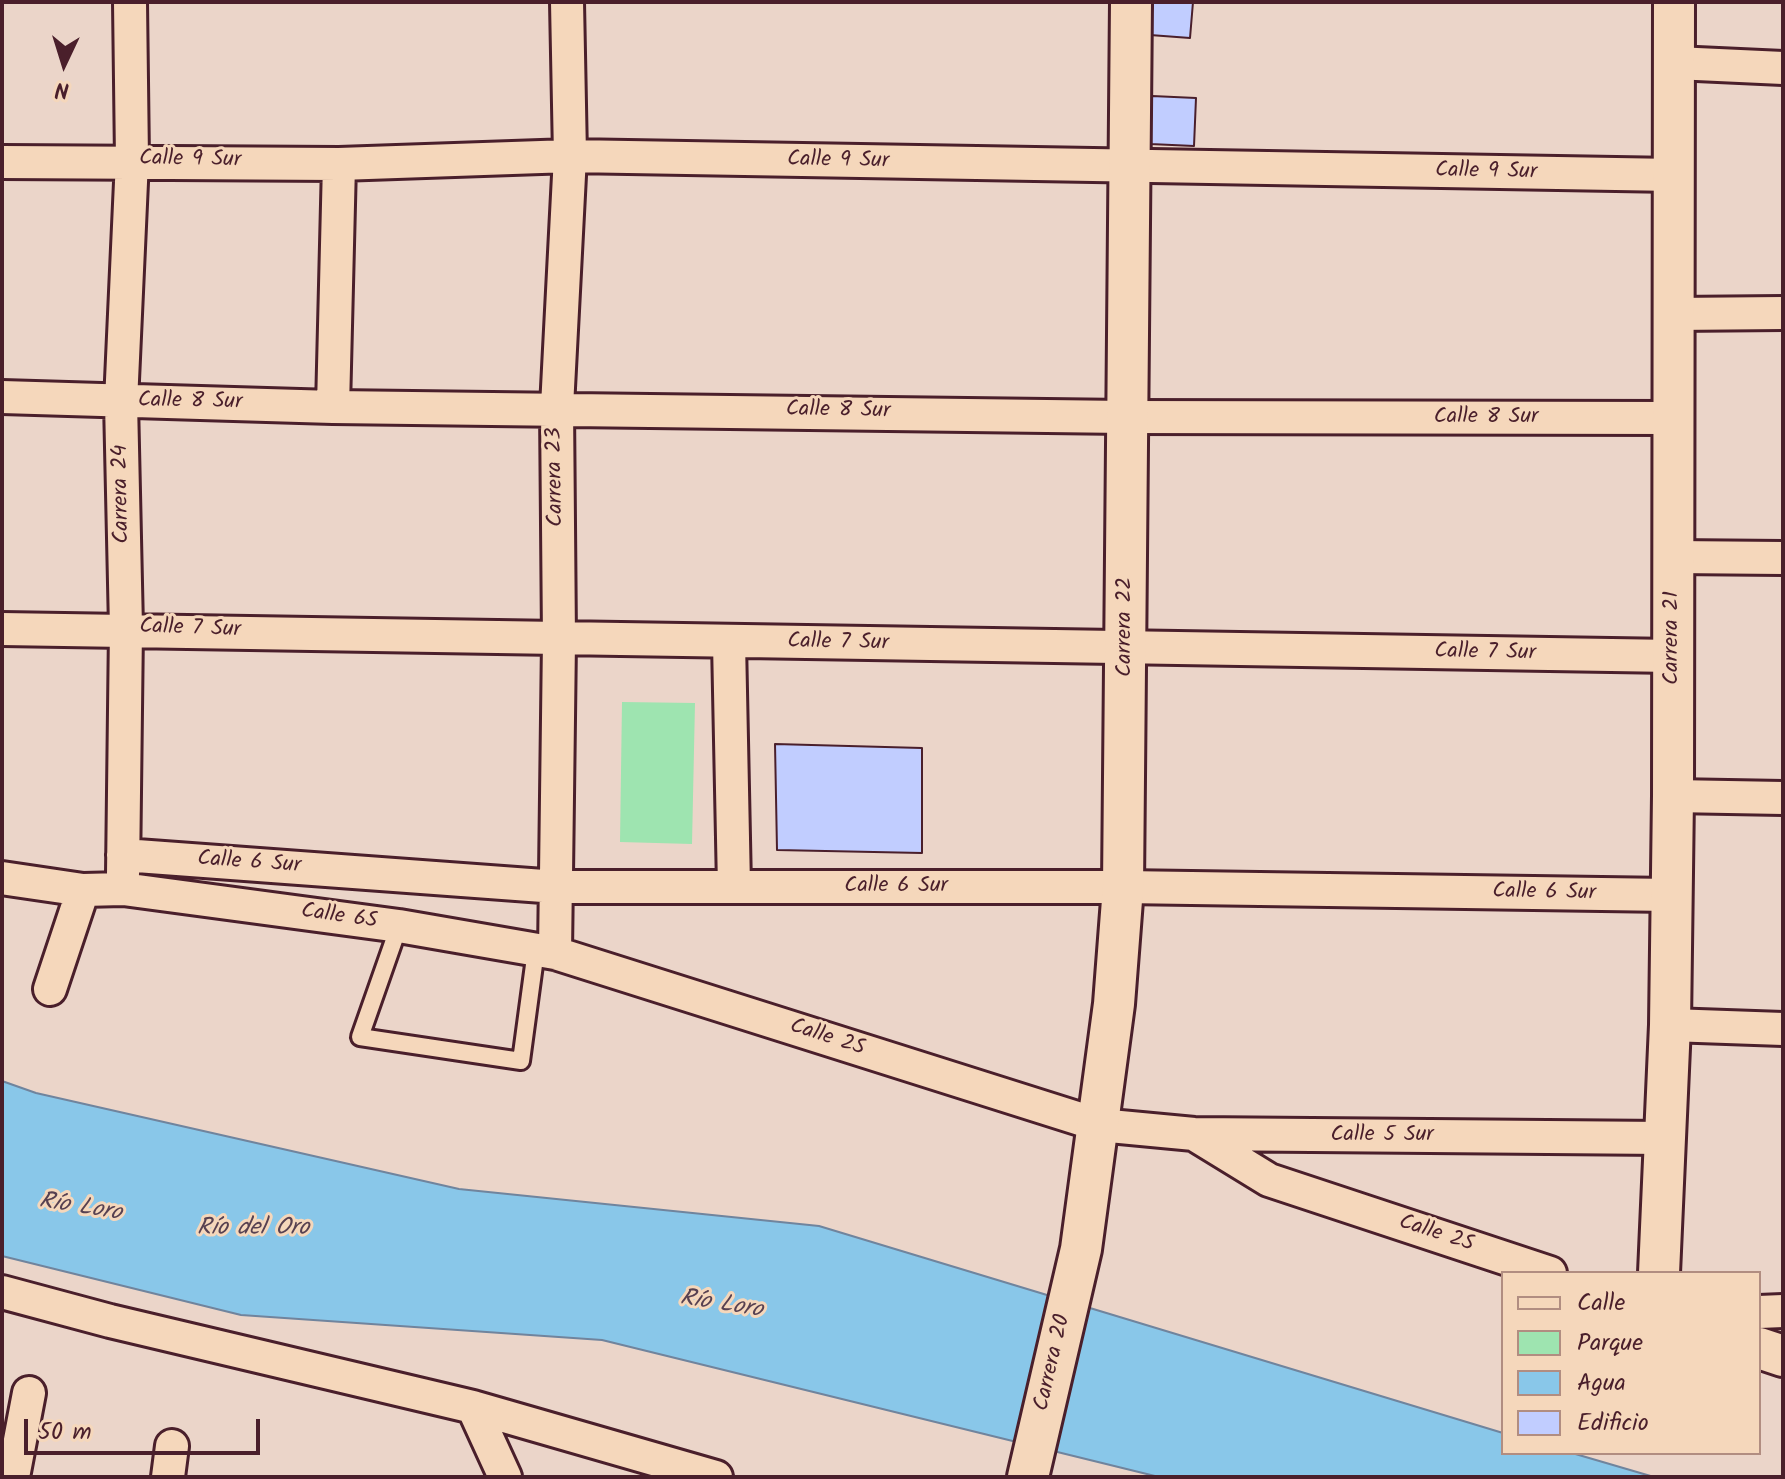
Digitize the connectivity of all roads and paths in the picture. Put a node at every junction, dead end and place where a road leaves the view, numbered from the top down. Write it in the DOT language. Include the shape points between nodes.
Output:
graph roads {
  1 [pos="130,2"];
  2 [pos="567,2"];
  3 [pos="1131,2"];
  4 [pos="1674,2"];
  5 [pos="1675,63"];
  6 [pos="1783,68"];
  7 [pos="570,156"];
  8 [pos="132,160"];
  9 [pos="2,162"];
  10 [pos="339,164"];
  11 [pos="1130,168"];
  12 [pos="1674,175"];
  13 [pos="1783,313"];
  14 [pos="1673,314"];
  15 [pos="2,397"];
  16 [pos="121,402"];
  17 [pos="333,407"];
  18 [pos="557,407"];
  19 [pos="1126,417"];
  20 [pos="1674,418"];
  21 [pos="1673,557"];
  22 [pos="1783,558"];
  23 [pos="126,628"];
  24 [pos="2,629"];
  25 [pos="559,640"];
  26 [pos="729,642"];
  27 [pos="1126,648"];
  28 [pos="1673,656"];
  29 [pos="1673,796"];
  30 [pos="1783,798"];
  31 [pos="123,855"];
  32 [pos="2,878"];
  33 [pos="557,887"];
  34 [pos="734,887"];
  35 [pos="1123,887"];
  36 [pos="123,889"];
  37 [pos="83,890"];
  38 [pos="1670,895"];
  39 [pos="399,926"];
  40 [pos="545,952"];
  41 [pos="50,989"];
  42 [pos="1670,1025"];
  43 [pos="1783,1029"];
  44 [pos="1099,1125"];
  45 [pos="1194,1134"];
  46 [pos="1665,1138"];
  47 [pos="1081,1249"];
  48 [pos="1544,1271"];
  49 [pos="1659,1271"];
  50 [pos="2,1292"];
  51 [pos="1783,1311"];
  52 [pos="1761,1312"];
  53 [pos="1761,1349"];
  54 [pos="1783,1356"];
  55 [pos="29,1393"];
  56 [pos="473,1407"];
  57 [pos="13,1477"];
  58 [pos="505,1477"];
  59 [pos="716,1477"];
  60 [pos="1028,1477"];
  1 -- 8 [label="street, Carrera 24"];
  2 -- 7 [label="street, Carrera 23"];
  3 -- 11 [label="street, Carrera 22"];
  4 -- 5 [label="street, Carrera 21"];
  5 -- 6 [label="street"];
  5 -- 12 [label="street, Carrera 21"];
  7 -- 10 [label="street, Calle 9 Sur"];
  7 -- 11 [label="street, Calle 9 Sur"];
  7 -- 18 [label="street, Carrera 23"];
  8 -- 9 [label="street, Calle 9 Sur"];
  8 -- 10 [label="street, Calle 9 Sur"];
  8 -- 16 [label="street, Carrera 24"];
  10 -- 17 [label="street"];
  11 -- 12 [label="street, Calle 9 Sur"];
  11 -- 19 [label="street, Carrera 22"];
  12 -- 14 [label="street, Carrera 21"];
  13 -- 14 [label="street"];
  14 -- 20 [label="street, Carrera 21"];
  15 -- 16 [label="street, Calle 8 Sur"];
  16 -- 17 [label="street, Calle 8 Sur"];
  16 -- 23 [label="street, Carrera 24"];
  17 -- 18 [label="street, Calle 8 Sur"];
  18 -- 19 [label="street, Calle 8 Sur"];
  18 -- 25 [label="street, Carrera 23"];
  19 -- 20 [label="street, Calle 8 Sur"];
  19 -- 27 [label="street, Carrera 22"];
  20 -- 21 [label="street, Carrera 21"];
  21 -- 22 [label="street"];
  21 -- 28 [label="street, Carrera 21"];
  23 -- 24 [label="street, Calle 7 Sur"];
  23 -- 25 [label="street, Calle 7 Sur"];
  23 -- 31 [label="street, Carrera 24"];
  25 -- 26 [label="street, Calle 7 Sur"];
  25 -- 33 [label="street, Carrera 23"];
  26 -- 27 [label="street, Calle 7 Sur"];
  26 -- 34 [label="street"];
  27 -- 28 [label="street, Calle 7 Sur"];
  27 -- 35 [label="street, Carrera 22"];
  28 -- 29 [label="street, Carrera 21"];
  29 -- 30 [label="street"];
  29 -- 38 [label="street, Carrera 21"];
  31 -- 33 [label="street, Calle 6 Sur"];
  31 -- 36 [label="street, Carrera 24"];
  32 -- 37 [label="street"];
  33 -- 34 [label="street, Calle 6 Sur"];
  33 -- 40 [label="street, Carrera 23"];
  34 -- 35 [label="street, Calle 6 Sur"];
  35 -- 38 [label="street, Calle 6 Sur"];
  35 -- 44 [label="street, Carrera 22"];
  36 -- 37 [label="street"];
  36 -- 39 [label="street, Calle 6S"];
  37 -- 41 [label="street"];
  38 -- 42 [label="street, Carrera 21"];
  39 -- 40 [label="street, Calle 6S"];
  39 -- 40 [label="lane" via="360,1037 521,1061"];
  40 -- 44 [label="street, Calle 2S"];
  42 -- 43 [label="street"];
  42 -- 46 [label="street, Carrera 21"];
  44 -- 45 [label="street, Calle 5 Sur"];
  44 -- 47 [label="street, Carrera 22"];
  45 -- 46 [label="street, Calle 5 Sur"];
  45 -- 48 [label="street, Calle 2S" via="1269,1180"];
  46 -- 49 [label="street, Carrera 21"];
  47 -- 60 [label="street, Carrera 20"];
  50 -- 56 [label="street"];
  51 -- 52 [label="street"];
  53 -- 54 [label="street"];
  55 -- 57 [label="street"];
  56 -- 58 [label="street"];
  56 -- 59 [label="street"];
}
